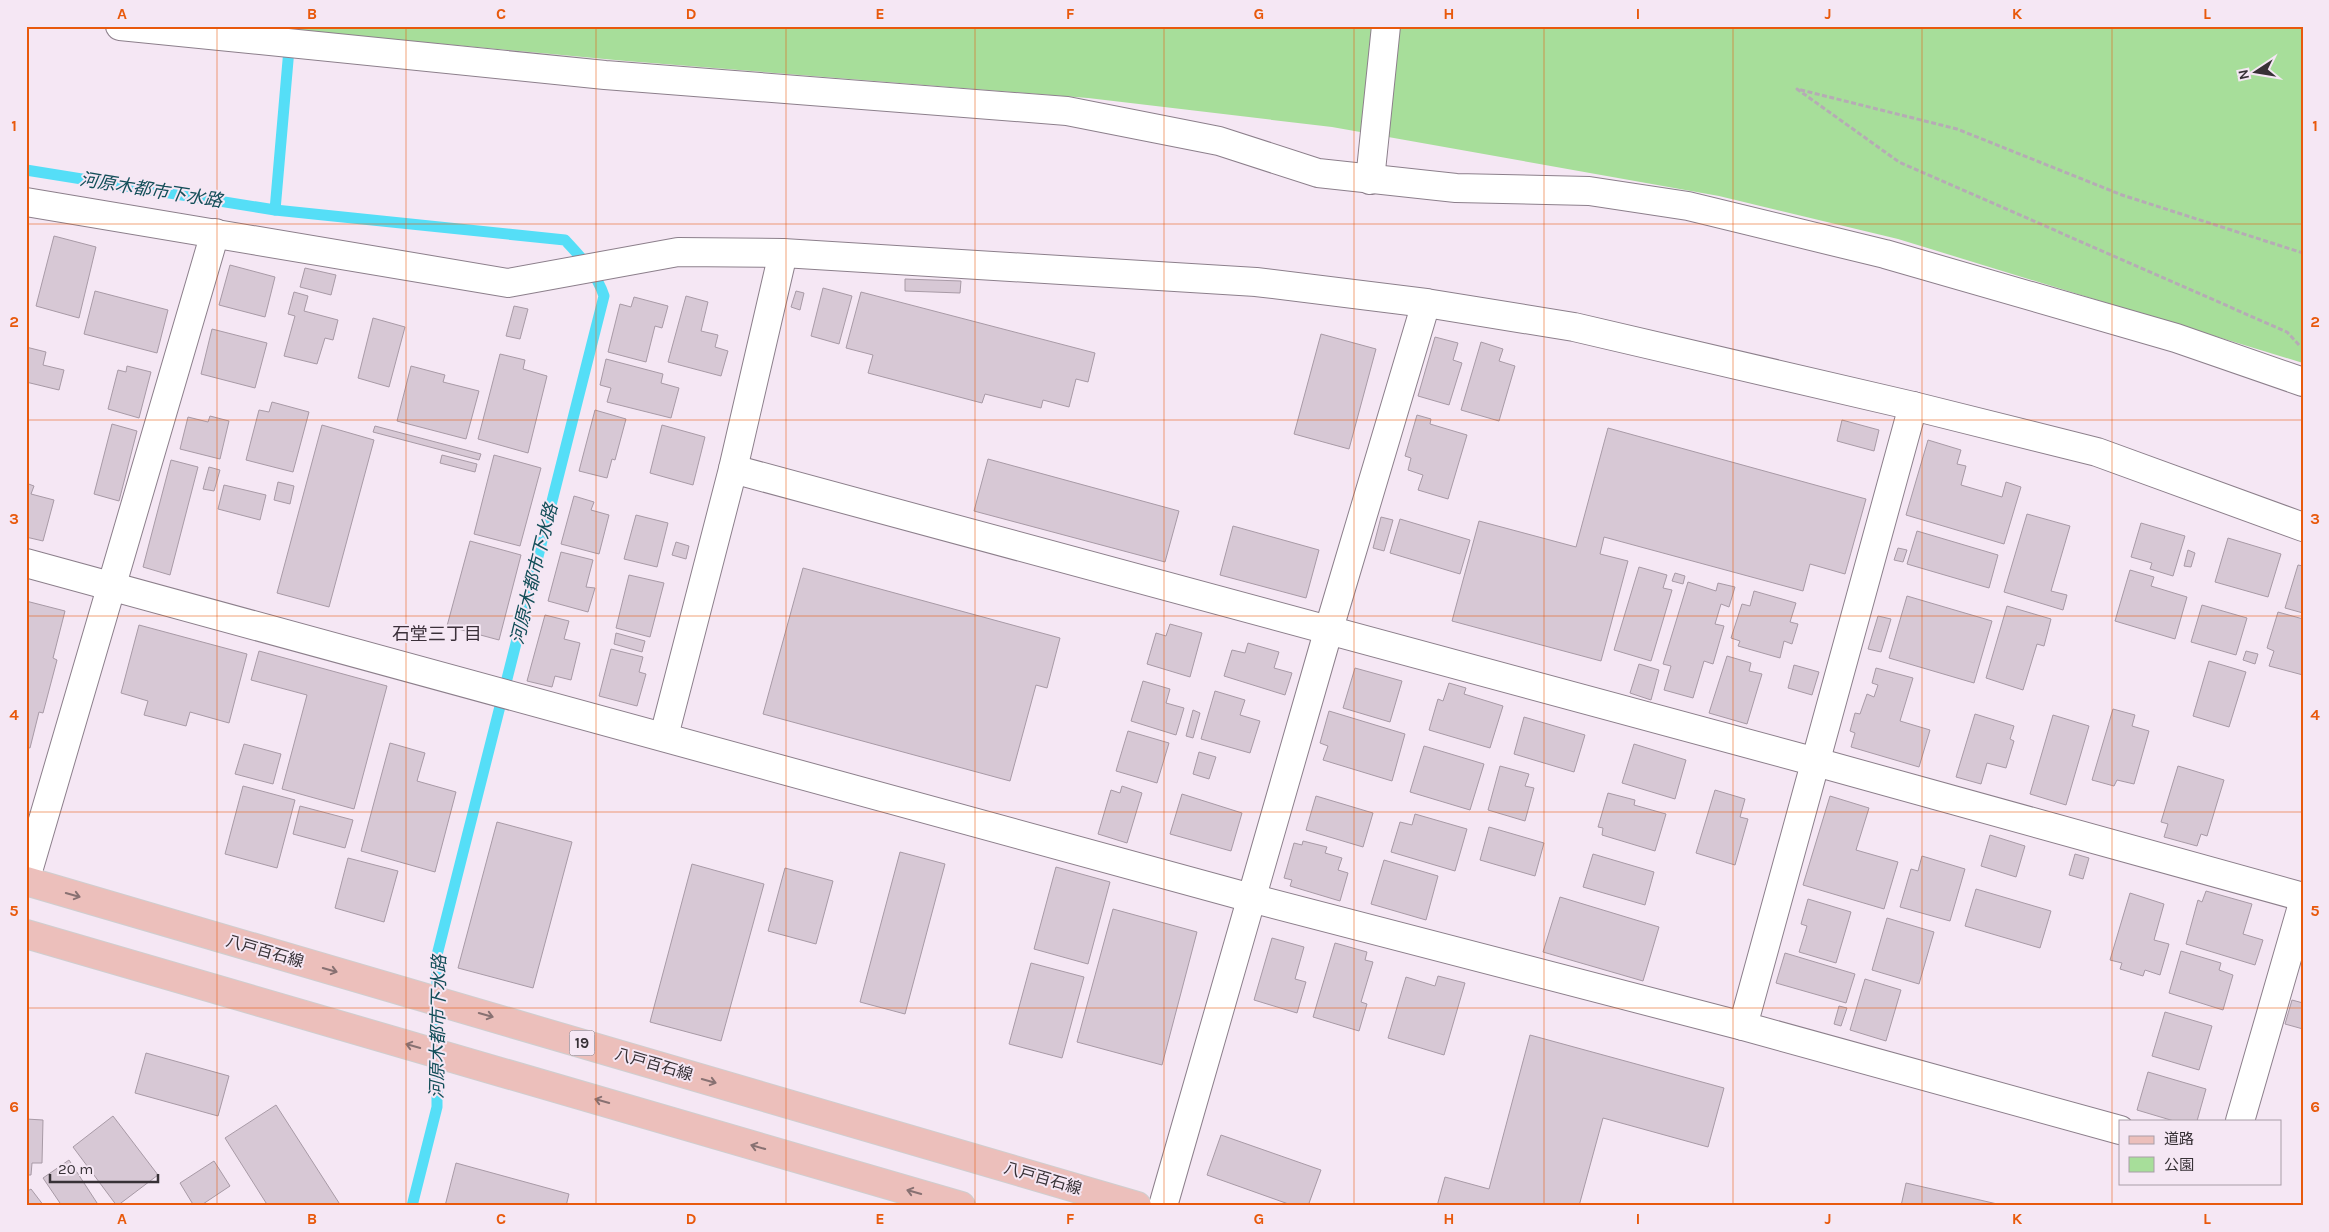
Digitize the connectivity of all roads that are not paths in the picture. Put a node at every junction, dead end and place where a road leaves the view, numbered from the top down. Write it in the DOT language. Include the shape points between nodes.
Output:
graph roads {
  1 [pos="120,26"];
  2 [pos="1386,26"];
  3 [pos="1370,180"];
  4 [pos="26,202"];
  5 [pos="216,233"];
  6 [pos="783,253"];
  7 [pos="1426,303"];
  8 [pos="2303,382"];
  9 [pos="1913,406"];
  10 [pos="733,469"];
  11 [pos="2303,527"];
  12 [pos="26,562"];
  13 [pos="112,586"];
  14 [pos="1328,632"];
  15 [pos="664,736"];
  16 [pos="1816,762"];
  17 [pos="26,880"];
  18 [pos="2303,897"];
  19 [pos="1250,898"];
  20 [pos="2303,903"];
  21 [pos="26,934"];
  22 [pos="1743,1026"];
  23 [pos="2240,1120"];
  24 [pos="2119,1130"];
  25 [pos="961,1206"];
  26 [pos="1137,1206"];
  27 [pos="1163,1206"];
  1 -- 3 [label="street" via="604,75 1067,111 1219,141 1318,174"];
  2 -- 3 [label="street"];
  3 -- 8 [label="street" via="1456,188 1589,191 1688,206 1885,254 2176,338"];
  4 -- 5 [label="street"];
  5 -- 6 [label="street" via="508,283 678,252"];
  5 -- 13 [label="street"];
  6 -- 7 [label="street" via="1256,282"];
  6 -- 10 [label="street"];
  7 -- 9 [label="street" via="1574,327"];
  7 -- 14 [label="street"];
  9 -- 11 [label="street" via="2097,452"];
  9 -- 16 [label="street"];
  10 -- 14 [label="street"];
  10 -- 15 [label="street"];
  12 -- 13 [label="street"];
  13 -- 15 [label="street"];
  13 -- 17 [label="street"];
  14 -- 16 [label="street"];
  14 -- 19 [label="street"];
  15 -- 19 [label="street"];
  16 -- 18 [label="street"];
  16 -- 22 [label="street"];
  17 -- 26 [label="main road, 八戸百石線 / 19, one-way"];
  19 -- 22 [label="street"];
  19 -- 27 [label="street"];
  20 -- 23 [label="street"];
  25 -- 21 [label="main road, one-way"];
  22 -- 24 [label="street"];
}
